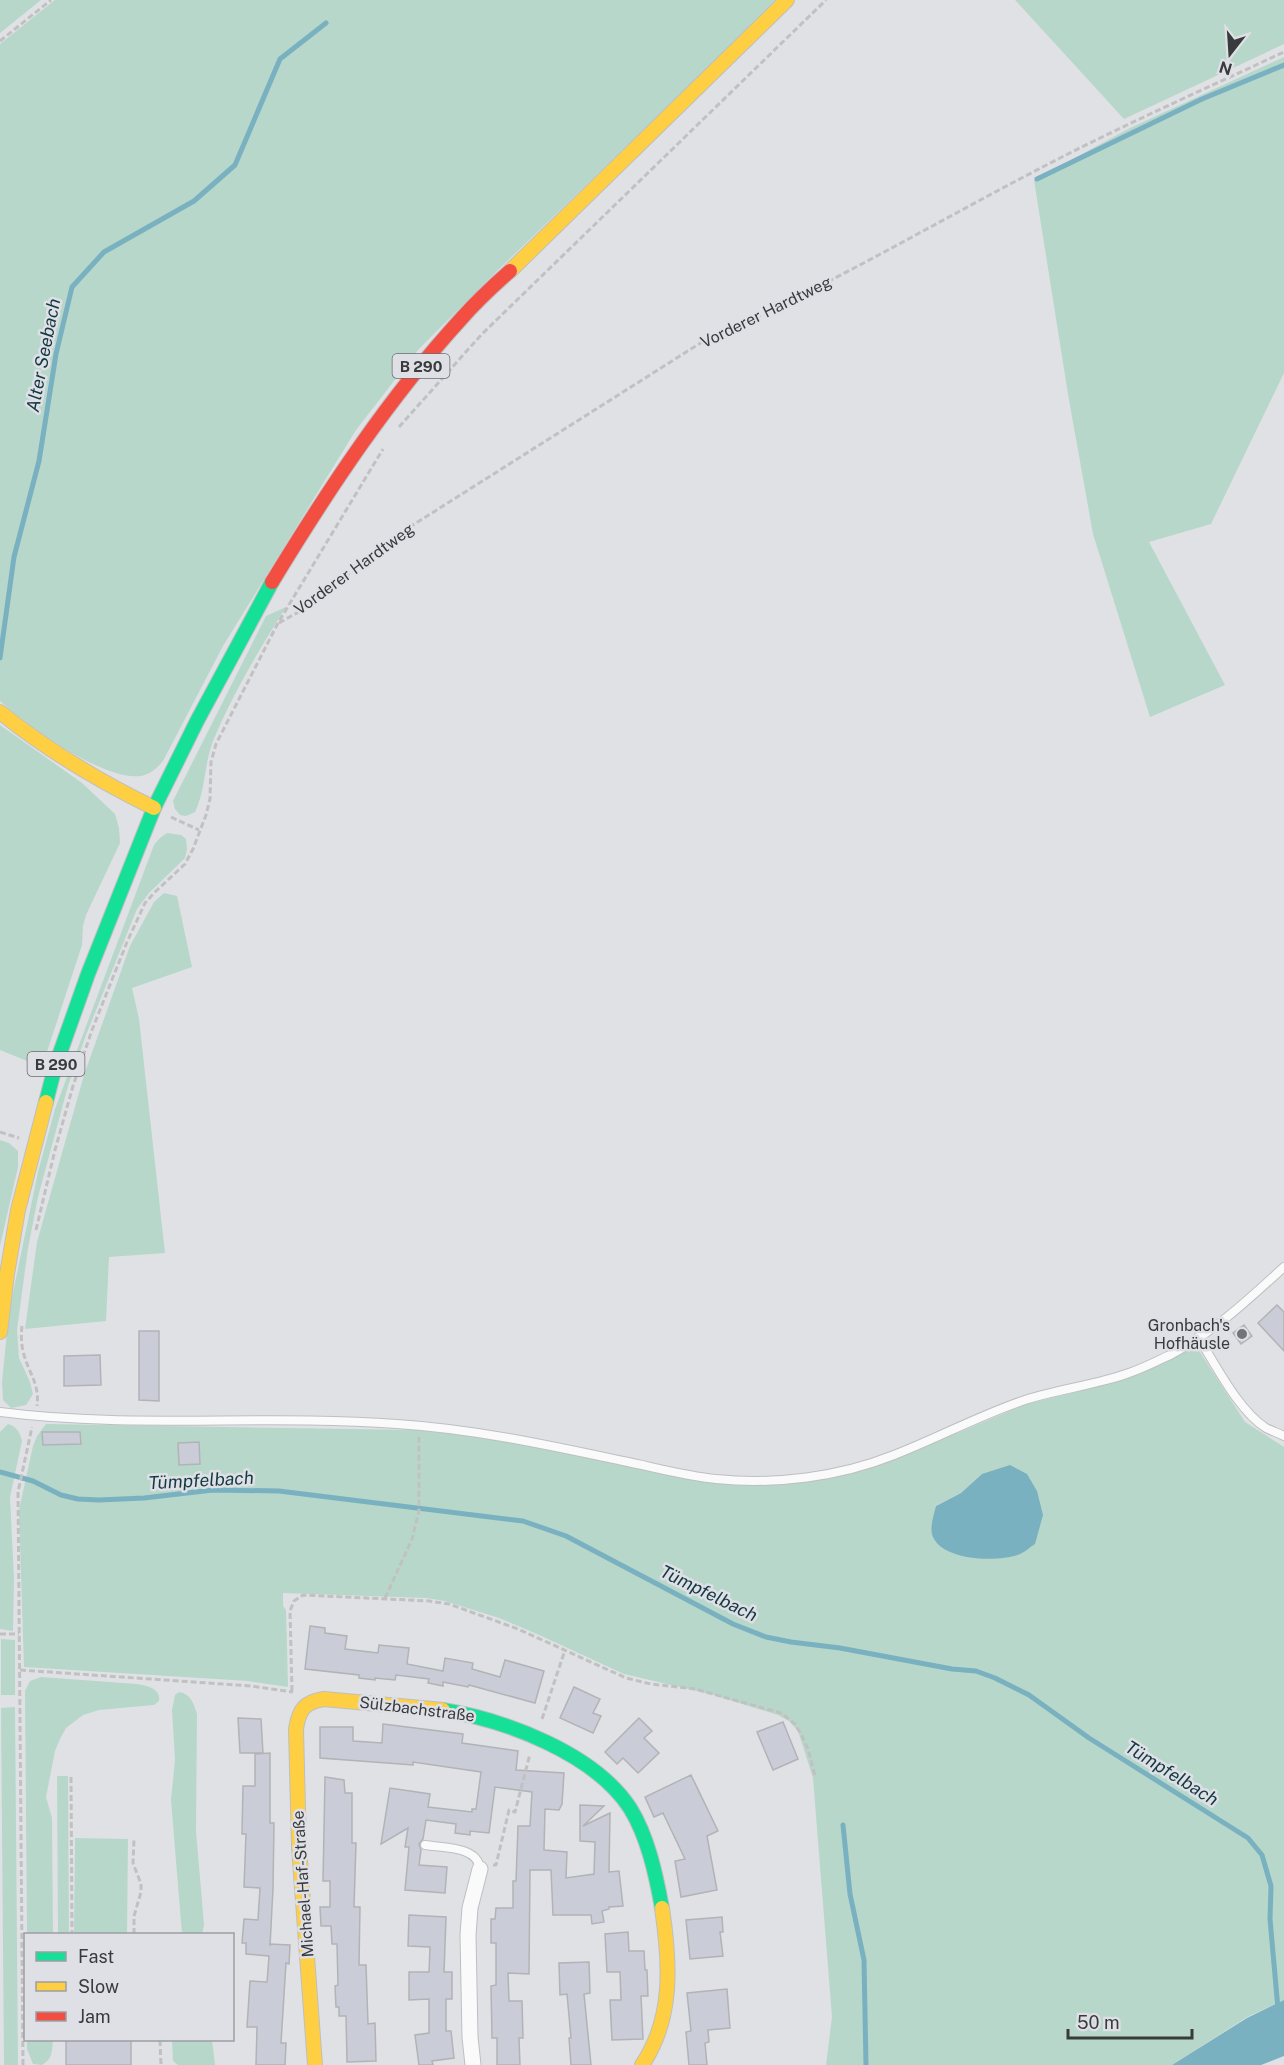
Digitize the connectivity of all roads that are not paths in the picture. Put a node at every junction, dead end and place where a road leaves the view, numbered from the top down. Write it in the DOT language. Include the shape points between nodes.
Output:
graph roads {
  1 [pos="787,0"];
  2 [pos="0,712"];
  3 [pos="154,808"];
  4 [pos="1284,1268"];
  5 [pos="0,1332"];
  6 [pos="1198,1337"];
  7 [pos="0,1412"];
  8 [pos="1284,1436"];
  9 [pos="303,1705"];
  10 [pos="425,1845"];
  11 [pos="480,1869"];
  12 [pos="315,2065"];
  13 [pos="473,2065"];
  14 [pos="642,2065"];
  1 -- 3 [label="main road, B 290" via="461,318 385,410 318,506 272,582"];
  2 -- 3 [label="main road" via="33,740 74,766"];
  3 -- 5 [label="main road, B 290" via="56,1067 18,1210"];
  4 -- 6 [label="lane" via="1225,1320"];
  6 -- 7 [label="lane" via="1129,1373 1027,1400 893,1456 835,1473 769,1480 714,1479 493,1434 419,1425 266,1419 123,1421"];
  6 -- 8 [label="lane" via="1251,1415 1267,1429"];
  9 -- 12 [label="main road, Michael-Haf-Straße" via="298,1714 295,1762"];
  9 -- 14 [label="main road, Sülzbachstraße" via="324,1699 450,1710 510,1725 570,1755 622,1797 649,1851 664,1927 668,1973 659,2036"];
  10 -- 11 [label="lane" via="472,1853"];
  11 -- 13 [label="street" via="468,1935"];
}
